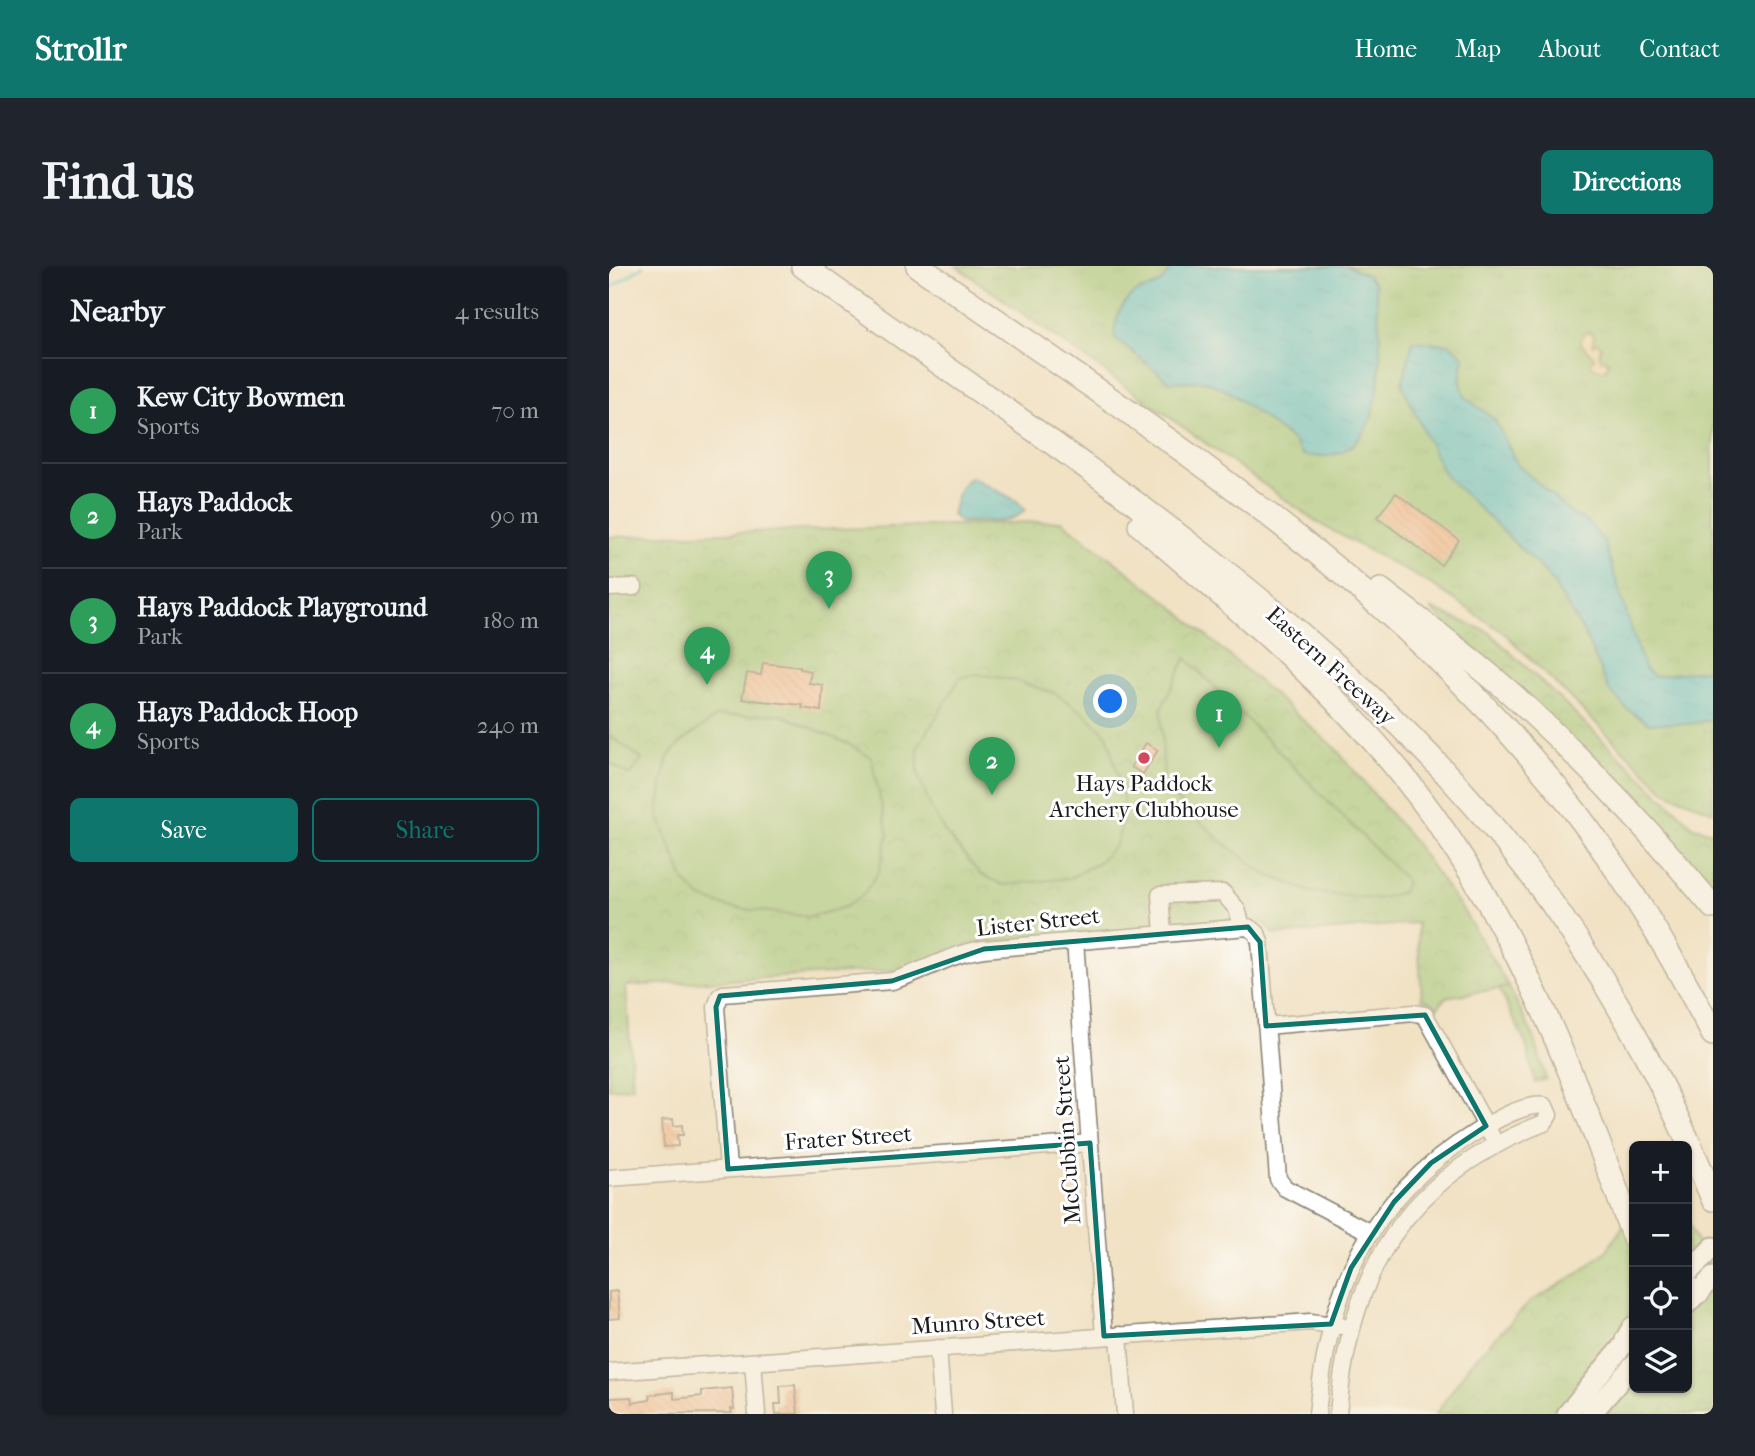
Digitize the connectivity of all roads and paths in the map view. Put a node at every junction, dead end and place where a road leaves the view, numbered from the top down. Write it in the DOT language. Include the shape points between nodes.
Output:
graph roads {
  1 [pos="803,266"];
  2 [pos="918,266"];
  3 [pos="996,403"];
  4 [pos="1276,521"];
  5 [pos="633,587"];
  6 [pos="611,588"];
  7 [pos="1713,907"];
  8 [pos="1242,926"];
  9 [pos="1163,933"];
  10 [pos="1075,941"];
  11 [pos="1266,1026"];
  12 [pos="1713,1034"];
  13 [pos="1486,1126"];
  14 [pos="1090,1143"];
  15 [pos="1496,1143"];
  16 [pos="728,1169"];
  17 [pos="609,1178"];
  18 [pos="1713,1199"];
  19 [pos="1629,1224"];
  20 [pos="1371,1233"];
  21 [pos="1713,1247"];
  22 [pos="1695,1287"];
  23 [pos="1331,1324"];
  24 [pos="1350,1327"];
  25 [pos="1112,1336"];
  26 [pos="1629,1337"];
  27 [pos="938,1348"];
  28 [pos="753,1362"];
  29 [pos="1629,1370"];
  30 [pos="609,1372"];
  31 [pos="757,1414"];
  32 [pos="943,1414"];
  33 [pos="1125,1414"];
  34 [pos="1317,1414"];
  35 [pos="1338,1414"];
  36 [pos="1567,1414"];
  37 [pos="1591,1414"];
  1 -- 3 [label="highway, Eastern Freeway"];
  2 -- 4 [label="highway" via="1152,428"];
  3 -- 18 [label="highway, Eastern Freeway" via="1173,533 1287,624 1382,709 1469,799 1548,898 1608,987 1661,1082"];
  3 -- 19 [label="highway" via="1276,644 1345,709 1401,773 1451,842 1514,949"];
  4 -- 7 [label="highway" via="1378,589 1514,696 1632,814"];
  4 -- 12 [label="highway" via="1419,644 1535,763 1632,889"];
  5 -- 6 [label="street"];
  8 -- 9 [label="street, Lister Street"];
  8 -- 9 [label="street" via="1237,909 1223,893 1160,895"];
  8 -- 11 [label="street" via="1252,929 1260,942"];
  9 -- 10 [label="street, Lister Street"];
  10 -- 14 [label="street, McCubbin Street"];
  10 -- 16 [label="street, Lister Street" via="974,950 892,981 720,996 716,1007"];
  11 -- 13 [label="street" via="1426,1015"];
  11 -- 20 [label="street" via="1278,1179 1285,1188"];
  13 -- 15 [label="street"];
  13 -- 15 [label="street" via="1536,1105 1549,1111 1545,1123"];
  13 -- 20 [label="street" via="1413,1180"];
  14 -- 16 [label="street, Frater Street"];
  14 -- 25 [label="street, McCubbin Street"];
  15 -- 24 [label="street" via="1436,1186 1396,1230 1371,1273"];
  16 -- 17 [label="street, Frater Street"];
  20 -- 23 [label="street" via="1351,1268"];
  21 -- 22 [label="main road"];
  23 -- 24 [label="street, Munro Street"];
  23 -- 25 [label="street, Munro Street"];
  23 -- 34 [label="street"];
  24 -- 35 [label="street"];
  25 -- 27 [label="street, Munro Street"];
  25 -- 33 [label="street, McCubbin Street"];
  26 -- 36 [label="main road"];
  27 -- 28 [label="street, Munro Street"];
  27 -- 32 [label="street"];
  28 -- 30 [label="street, Munro Street"];
  28 -- 31 [label="street"];
  29 -- 37 [label="main road"];
}
